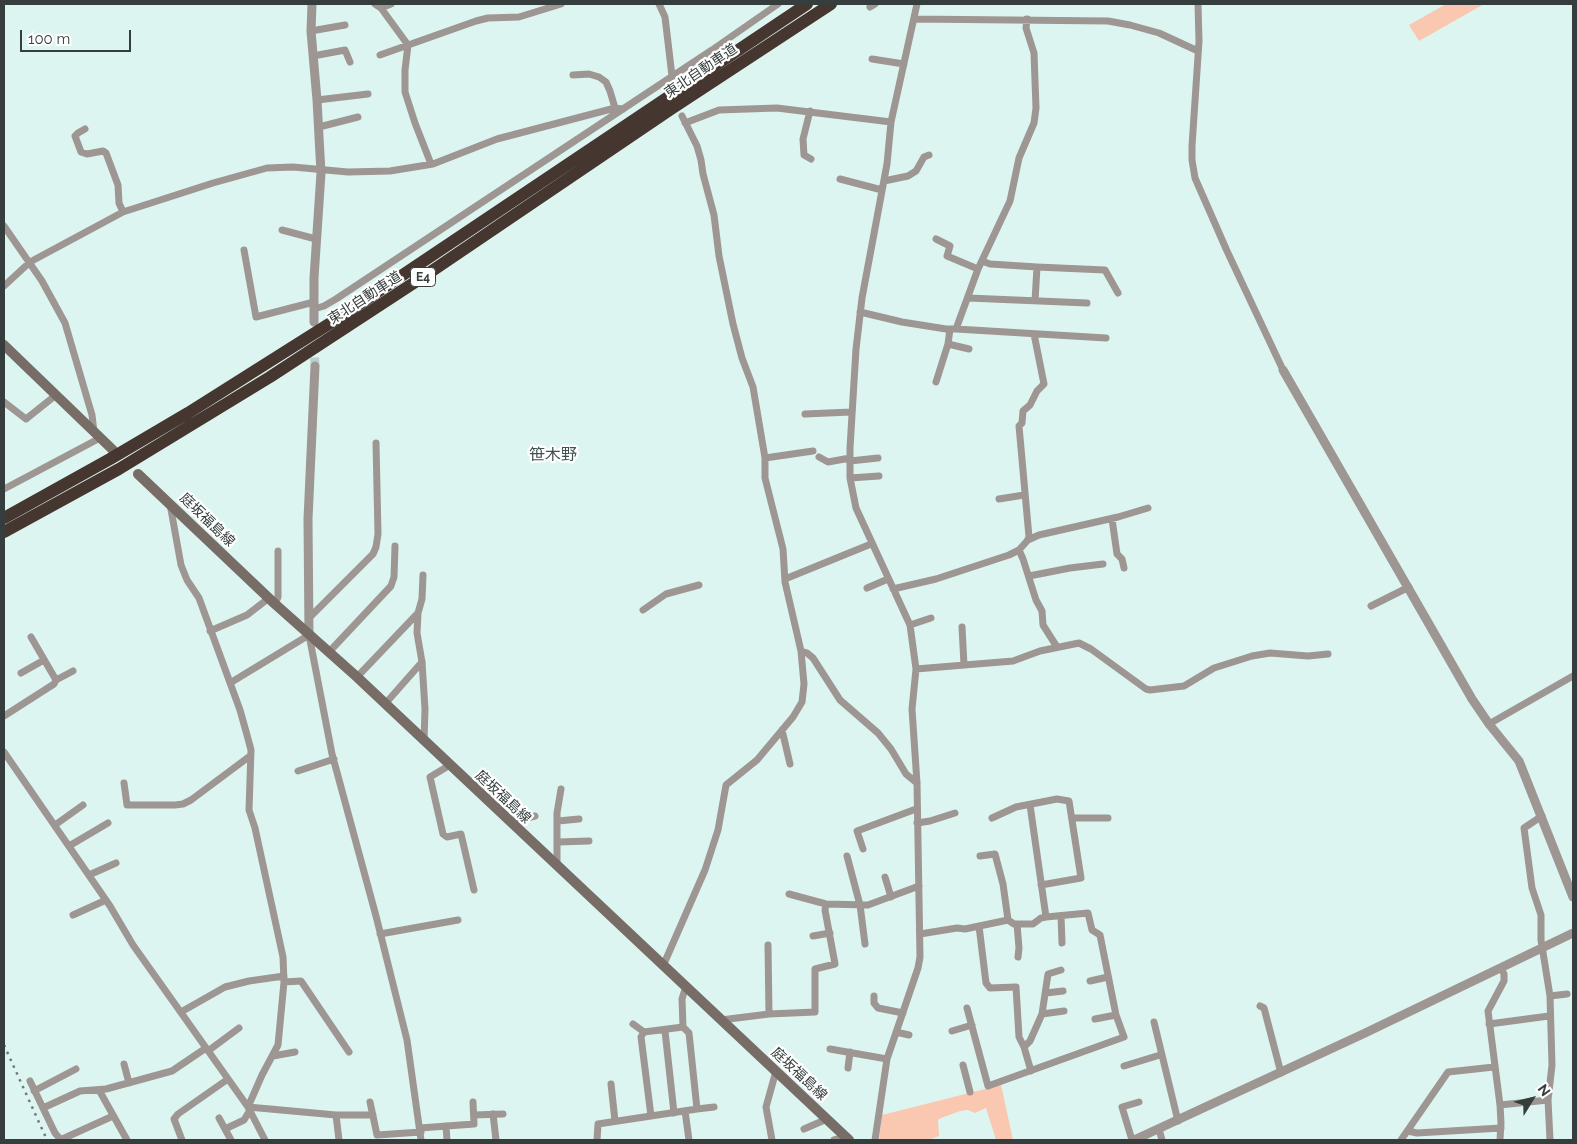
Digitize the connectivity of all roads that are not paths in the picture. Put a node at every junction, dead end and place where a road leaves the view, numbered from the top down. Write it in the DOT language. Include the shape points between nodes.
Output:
graph roads {
  1 [pos="312,4"];
  2 [pos="392,4"];
  3 [pos="561,4"];
  4 [pos="659,4"];
  5 [pos="778,4"];
  6 [pos="807,4"];
  7 [pos="831,4"];
  8 [pos="917,4"];
  9 [pos="1198,4"];
  10 [pos="378,6"];
  11 [pos="914,19"];
  12 [pos="1027,19"];
  13 [pos="345,25"];
  14 [pos="311,31"];
  15 [pos="408,45"];
  16 [pos="1198,51"];
  17 [pos="380,55"];
  18 [pos="313,56"];
  19 [pos="872,59"];
  20 [pos="350,62"];
  21 [pos="904,64"];
  22 [pos="572,75"];
  23 [pos="672,76"];
  24 [pos="368,94"];
  25 [pos="317,100"];
  26 [pos="619,108"];
  27 [pos="810,111"];
  28 [pos="358,117"];
  29 [pos="891,122"];
  30 [pos="319,127"];
  31 [pos="85,129"];
  32 [pos="929,155"];
  33 [pos="812,159"];
  34 [pos="431,164"];
  35 [pos="320,170"];
  36 [pos="840,179"];
  37 [pos="884,181"];
  38 [pos="882,190"];
  39 [pos="123,212"];
  40 [pos="4,226"];
  41 [pos="282,230"];
  42 [pos="316,239"];
  43 [pos="936,239"];
  44 [pos="244,250"];
  45 [pos="982,261"];
  46 [pos="30,262"];
  47 [pos="1037,267"];
  48 [pos="978,269"];
  49 [pos="4,286"];
  50 [pos="1118,293"];
  51 [pos="968,298"];
  52 [pos="1035,301"];
  53 [pos="1087,303"];
  54 [pos="314,305"];
  55 [pos="860,312"];
  56 [pos="314,322"];
  57 [pos="953,329"];
  58 [pos="1034,334"];
  59 [pos="1106,338"];
  60 [pos="948,344"];
  61 [pos="4,345"];
  62 [pos="969,349"];
  63 [pos="314,366"];
  64 [pos="1283,370"];
  65 [pos="936,382"];
  66 [pos="56,395"];
  67 [pos="4,402"];
  68 [pos="851,412"];
  69 [pos="805,414"];
  70 [pos="97,435"];
  71 [pos="376,443"];
  72 [pos="112,450"];
  73 [pos="765,458"];
  74 [pos="878,458"];
  75 [pos="850,460"];
  76 [pos="138,474"];
  77 [pos="878,476"];
  78 [pos="850,478"];
  79 [pos="4,489"];
  80 [pos="1024,496"];
  81 [pos="999,499"];
  82 [pos="170,504"];
  83 [pos="1148,508"];
  84 [pos="4,518"];
  85 [pos="1112,519"];
  86 [pos="4,532"];
  87 [pos="1028,540"];
  88 [pos="871,544"];
  89 [pos="395,546"];
  90 [pos="1019,550"];
  91 [pos="278,551"];
  92 [pos="1103,564"];
  93 [pos="1124,568"];
  94 [pos="423,575"];
  95 [pos="1029,576"];
  96 [pos="785,578"];
  97 [pos="888,579"];
  98 [pos="699,585"];
  99 [pos="867,588"];
  100 [pos="1409,588"];
  101 [pos="893,589"];
  102 [pos="272,601"];
  103 [pos="1371,606"];
  104 [pos="643,610"];
  105 [pos="418,613"];
  106 [pos="310,617"];
  107 [pos="931,618"];
  108 [pos="910,625"];
  109 [pos="962,627"];
  110 [pos="210,631"];
  111 [pos="309,635"];
  112 [pos="31,637"];
  113 [pos="1057,648"];
  114 [pos="801,651"];
  115 [pos="329,652"];
  116 [pos="1328,654"];
  117 [pos="44,660"];
  118 [pos="422,662"];
  119 [pos="964,665"];
  120 [pos="916,669"];
  121 [pos="73,671"];
  122 [pos="21,673"];
  123 [pos="1573,676"];
  124 [pos="356,677"];
  125 [pos="56,680"];
  126 [pos="230,683"];
  127 [pos="385,704"];
  128 [pos="4,716"];
  129 [pos="1489,724"];
  130 [pos="782,730"];
  131 [pos="424,741"];
  132 [pos="4,752"];
  133 [pos="250,756"];
  134 [pos="334,759"];
  135 [pos="790,764"];
  136 [pos="450,765"];
  137 [pos="298,771"];
  138 [pos="124,783"];
  139 [pos="917,783"];
  140 [pos="561,789"];
  141 [pos="83,805"];
  142 [pos="1030,805"];
  143 [pos="916,809"];
  144 [pos="955,813"];
  145 [pos="535,816"];
  146 [pos="1542,816"];
  147 [pos="992,818"];
  148 [pos="1072,818"];
  149 [pos="1108,818"];
  150 [pos="579,819"];
  151 [pos="558,821"];
  152 [pos="108,823"];
  153 [pos="917,823"];
  154 [pos="512,824"];
  155 [pos="54,825"];
  156 [pos="589,841"];
  157 [pos="558,842"];
  158 [pos="69,846"];
  159 [pos="862,848"];
  160 [pos="847,856"];
  161 [pos="980,856"];
  162 [pos="116,863"];
  163 [pos="557,866"];
  164 [pos="89,875"];
  165 [pos="886,877"];
  166 [pos="1041,885"];
  167 [pos="920,886"];
  168 [pos="474,890"];
  169 [pos="789,894"];
  170 [pos="891,897"];
  171 [pos="1573,897"];
  172 [pos="106,900"];
  173 [pos="826,904"];
  174 [pos="860,904"];
  175 [pos="73,915"];
  176 [pos="1061,916"];
  177 [pos="1046,918"];
  178 [pos="458,920"];
  179 [pos="1008,920"];
  180 [pos="1017,924"];
  181 [pos="979,926"];
  182 [pos="830,933"];
  183 [pos="1573,933"];
  184 [pos="380,934"];
  185 [pos="920,934"];
  186 [pos="813,936"];
  187 [pos="1062,943"];
  188 [pos="768,944"];
  189 [pos="865,944"];
  190 [pos="1543,948"];
  191 [pos="1018,957"];
  192 [pos="663,966"];
  193 [pos="1501,968"];
  194 [pos="1061,970"];
  195 [pos="1108,977"];
  196 [pos="284,979"];
  197 [pos="1090,981"];
  198 [pos="686,986"];
  199 [pos="1063,991"];
  200 [pos="1046,993"];
  201 [pos="1567,994"];
  202 [pos="874,996"];
  203 [pos="1550,996"];
  204 [pos="1260,1006"];
  205 [pos="967,1008"];
  206 [pos="1064,1011"];
  207 [pos="181,1012"];
  208 [pos="902,1013"];
  209 [pos="770,1014"];
  210 [pos="1042,1014"];
  211 [pos="1116,1015"];
  212 [pos="1550,1016"];
  213 [pos="1095,1019"];
  214 [pos="721,1020"];
  215 [pos="1154,1022"];
  216 [pos="633,1024"];
  217 [pos="1489,1024"];
  218 [pos="972,1026"];
  219 [pos="683,1027"];
  220 [pos="239,1028"];
  221 [pos="664,1031"];
  222 [pos="952,1031"];
  223 [pos="644,1032"];
  224 [pos="896,1032"];
  225 [pos="909,1035"];
  226 [pos="1024,1047"];
  227 [pos="830,1049"];
  228 [pos="207,1050"];
  229 [pos="295,1052"];
  230 [pos="350,1052"];
  231 [pos="850,1052"];
  232 [pos="1160,1055"];
  233 [pos="273,1056"];
  234 [pos="887,1059"];
  235 [pos="124,1064"];
  236 [pos="963,1065"];
  237 [pos="1124,1066"];
  238 [pos="1494,1067"];
  239 [pos="848,1068"];
  240 [pos="76,1069"];
  241 [pos="773,1072"];
  242 [pos="1031,1072"];
  243 [pos="1281,1072"];
  244 [pos="228,1079"];
  245 [pos="30,1081"];
  246 [pos="129,1083"];
  247 [pos="611,1084"];
  248 [pos="99,1090"];
  249 [pos="34,1091"];
  250 [pos="970,1092"];
  251 [pos="1548,1100"];
  252 [pos="370,1102"];
  253 [pos="473,1102"];
  254 [pos="1139,1102"];
  255 [pos="1500,1105"];
  256 [pos="714,1107"];
  257 [pos="43,1108"];
  258 [pos="249,1108"];
  259 [pos="697,1109"];
  260 [pos="685,1111"];
  261 [pos="674,1113"];
  262 [pos="493,1114"];
  263 [pos="503,1114"];
  264 [pos="336,1115"];
  265 [pos="373,1115"];
  266 [pos="474,1115"];
  267 [pos="112,1116"];
  268 [pos="652,1116"];
  269 [pos="219,1118"];
  270 [pos="827,1119"];
  271 [pos="1178,1121"];
  272 [pos="615,1122"];
  273 [pos="446,1126"];
  274 [pos="1501,1128"];
  275 [pos="225,1129"];
  276 [pos="804,1129"];
  277 [pos="1159,1129"];
  278 [pos="1408,1130"];
  279 [pos="421,1133"];
  280 [pos="847,1138"];
  281 [pos="60,1140"];
  282 [pos="127,1140"];
  283 [pos="182,1140"];
  284 [pos="231,1140"];
  285 [pos="265,1140"];
  286 [pos="338,1140"];
  287 [pos="448,1140"];
  288 [pos="496,1140"];
  289 [pos="597,1140"];
  290 [pos="689,1140"];
  291 [pos="772,1140"];
  292 [pos="834,1140"];
  293 [pos="875,1140"];
  294 [pos="1133,1140"];
  295 [pos="1162,1140"];
  296 [pos="1401,1140"];
  297 [pos="1500,1140"];
  298 [pos="1550,1140"];
  1 -- 14 [label="street"];
  2 -- 10 [label="street"];
  3 -- 15 [label="street" via="519,17 476,20"];
  4 -- 23 [label="street" via="665,17"];
  5 -- 23 [label="street"];
  6 -- 84 [label="highway, 東北自動車道 / E4" via="340,317 188,413"];
  7 -- 86 [label="highway, 東北自動車道 / E4" via="278,372 119,469"];
  8 -- 11 [label="street"];
  9 -- 16 [label="street"];
  10 -- 15 [label="street"];
  11 -- 12 [label="street"];
  11 -- 21 [label="street"];
  12 -- 16 [label="street" via="1108,21 1130,25 1159,33"];
  12 -- 45 [label="street" via="1026,28 1034,53 1034,123 1019,158 1010,201"];
  13 -- 14 [label="street"];
  14 -- 18 [label="street"];
  15 -- 17 [label="street"];
  15 -- 34 [label="street" via="405,92"];
  16 -- 64 [label="street" via="1192,146 1195,178"];
  18 -- 20 [label="street" via="342,50 347,52"];
  18 -- 25 [label="street"];
  19 -- 21 [label="street"];
  21 -- 29 [label="street"];
  22 -- 26 [label="street" via="599,77 606,82"];
  23 -- 26 [label="street" via="663,86"];
  24 -- 25 [label="street"];
  25 -- 30 [label="street"];
  26 -- 34 [label="street" via="497,139"];
  26 -- 54 [label="street" via="336,299 324,306"];
  27 -- 29 [label="street"];
  27 -- 33 [label="street" via="804,154"];
  27 -- 73 [label="street" via="728,109 684,120 701,160 731,315 753,387"];
  28 -- 30 [label="street"];
  29 -- 37 [label="street"];
  30 -- 35 [label="street"];
  31 -- 39 [label="street" via="75,136 81,152 106,153 118,185"];
  32 -- 37 [label="street" via="908,176"];
  34 -- 35 [label="street" via="390,171"];
  35 -- 39 [label="street" via="267,168"];
  35 -- 42 [label="street"];
  36 -- 38 [label="street"];
  37 -- 38 [label="street"];
  38 -- 55 [label="street"];
  39 -- 46 [label="street"];
  40 -- 46 [label="street"];
  41 -- 42 [label="street"];
  42 -- 54 [label="street"];
  43 -- 48 [label="street" via="950,246 947,256"];
  44 -- 54 [label="street" via="256,317"];
  45 -- 47 [label="street"];
  45 -- 48 [label="street"];
  46 -- 49 [label="street"];
  46 -- 70 [label="street" via="64,323"];
  47 -- 50 [label="street" via="1105,270"];
  47 -- 52 [label="street"];
  48 -- 51 [label="street"];
  51 -- 52 [label="street"];
  51 -- 57 [label="street"];
  52 -- 53 [label="street"];
  54 -- 56 [label="street"];
  55 -- 57 [label="street"];
  55 -- 68 [label="street"];
  57 -- 58 [label="street"];
  57 -- 60 [label="street"];
  58 -- 59 [label="street"];
  58 -- 80 [label="street" via="1044,384 1023,411 1019,426"];
  60 -- 62 [label="street"];
  60 -- 65 [label="street"];
  61 -- 66 [label="main road"];
  63 -- 106 [label="street" via="308,519"];
  64 -- 100 [label="street"];
  66 -- 67 [label="street" via="26,419"];
  66 -- 70 [label="main road"];
  68 -- 69 [label="street"];
  68 -- 75 [label="street"];
  70 -- 72 [label="main road"];
  70 -- 79 [label="street"];
  71 -- 106 [label="street" via="376,547 373,554"];
  73 -- 75 [label="street" via="816,454 828,462"];
  73 -- 96 [label="street" via="765,478 780,533"];
  74 -- 75 [label="street"];
  75 -- 78 [label="street"];
  76 -- 82 [label="main road, 庭坂福島線"];
  77 -- 78 [label="street"];
  78 -- 88 [label="street" via="856,508"];
  80 -- 81 [label="street"];
  80 -- 87 [label="street"];
  82 -- 102 [label="main road, 庭坂福島線"];
  82 -- 110 [label="street" via="181,565 199,598"];
  83 -- 85 [label="street"];
  85 -- 87 [label="street"];
  85 -- 93 [label="street" via="1117,554"];
  87 -- 90 [label="street"];
  88 -- 96 [label="street"];
  88 -- 97 [label="street"];
  89 -- 115 [label="street" via="391,586"];
  90 -- 95 [label="street"];
  90 -- 101 [label="street" via="936,579"];
  91 -- 102 [label="street" via="278,597"];
  92 -- 95 [label="street"];
  94 -- 105 [label="street"];
  95 -- 113 [label="street" via="1042,611 1043,625"];
  96 -- 114 [label="street"];
  97 -- 99 [label="street"];
  97 -- 101 [label="street"];
  98 -- 104 [label="street" via="666,594"];
  100 -- 103 [label="street"];
  100 -- 129 [label="street"];
  101 -- 108 [label="street"];
  102 -- 110 [label="street"];
  102 -- 111 [label="main road, 庭坂福島線"];
  105 -- 118 [label="street" via="417,633"];
  105 -- 124 [label="street"];
  106 -- 111 [label="street"];
  107 -- 108 [label="street"];
  108 -- 120 [label="street"];
  109 -- 119 [label="street"];
  110 -- 126 [label="street"];
  111 -- 115 [label="main road, 庭坂福島線"];
  111 -- 126 [label="street"];
  111 -- 134 [label="street"];
  112 -- 117 [label="street"];
  113 -- 116 [label="street" via="1075,643 1084,645 1150,690 1184,686 1214,668 1252,656"];
  113 -- 119 [label="street" via="1013,661"];
  114 -- 130 [label="street" via="802,702"];
  114 -- 139 [label="street" via="813,658 840,700 878,732 906,774"];
  115 -- 124 [label="main road, 庭坂福島線"];
  117 -- 122 [label="street"];
  117 -- 125 [label="street"];
  118 -- 127 [label="street"];
  118 -- 131 [label="street"];
  119 -- 120 [label="street"];
  120 -- 139 [label="street" via="912,709"];
  121 -- 125 [label="street"];
  123 -- 129 [label="street"];
  124 -- 127 [label="main road, 庭坂福島線"];
  125 -- 128 [label="street"];
  126 -- 133 [label="street" via="251,750"];
  127 -- 131 [label="main road, 庭坂福島線"];
  129 -- 146 [label="street" via="1519,761"];
  130 -- 135 [label="street"];
  130 -- 192 [label="street" via="756,760 726,785 718,830 705,870"];
  131 -- 136 [label="main road, 庭坂福島線"];
  132 -- 155 [label="street"];
  133 -- 138 [label="street" via="191,800 176,805 127,805"];
  133 -- 196 [label="street" via="249,810 276,922"];
  134 -- 137 [label="street"];
  134 -- 184 [label="street"];
  136 -- 154 [label="main road, 庭坂福島線"];
  136 -- 168 [label="street" via="430,777 443,834 447,837 461,834"];
  139 -- 143 [label="street"];
  140 -- 151 [label="street"];
  141 -- 155 [label="street"];
  142 -- 147 [label="street" via="1016,807"];
  142 -- 148 [label="street" via="1057,799 1069,801"];
  142 -- 166 [label="street"];
  143 -- 153 [label="street"];
  143 -- 159 [label="street" via="857,831"];
  144 -- 153 [label="street"];
  145 -- 154 [label="street"];
  146 -- 171 [label="street"];
  146 -- 190 [label="street" via="1524,828 1532,888 1541,915"];
  148 -- 149 [label="street"];
  148 -- 166 [label="street" via="1080,878"];
  150 -- 151 [label="street"];
  151 -- 157 [label="street"];
  152 -- 158 [label="street"];
  153 -- 167 [label="street"];
  154 -- 163 [label="main road, 庭坂福島線"];
  155 -- 158 [label="street"];
  156 -- 157 [label="street"];
  157 -- 163 [label="street"];
  158 -- 164 [label="street"];
  160 -- 174 [label="street"];
  161 -- 179 [label="street" via="996,854 1004,884"];
  162 -- 164 [label="street"];
  163 -- 192 [label="main road, 庭坂福島線"];
  164 -- 172 [label="street"];
  165 -- 170 [label="street"];
  166 -- 177 [label="street"];
  167 -- 170 [label="street"];
  167 -- 185 [label="street"];
  169 -- 173 [label="street"];
  170 -- 174 [label="street" via="874,904"];
  172 -- 175 [label="street"];
  172 -- 207 [label="street" via="133,945"];
  173 -- 174 [label="street"];
  173 -- 182 [label="street"];
  174 -- 189 [label="street"];
  176 -- 177 [label="street"];
  176 -- 187 [label="street"];
  176 -- 195 [label="street" via="1088,913 1092,930 1100,935"];
  177 -- 180 [label="street" via="1033,924"];
  178 -- 184 [label="street"];
  179 -- 180 [label="street"];
  179 -- 181 [label="street"];
  180 -- 191 [label="street"];
  181 -- 185 [label="street"];
  181 -- 226 [label="street" via="986,983 990,988 1016,987 1019,1037"];
  182 -- 186 [label="street"];
  182 -- 209 [label="street" via="835,964 815,969 815,1012"];
  183 -- 190 [label="street"];
  184 -- 279 [label="street" via="407,1040"];
  185 -- 208 [label="street" via="918,968"];
  188 -- 209 [label="street"];
  190 -- 193 [label="street"];
  190 -- 203 [label="street"];
  192 -- 198 [label="main road, 庭坂福島線"];
  193 -- 217 [label="street" via="1504,981 1488,1011"];
  193 -- 243 [label="street"];
  194 -- 200 [label="street" via="1048,974"];
  195 -- 197 [label="street"];
  195 -- 211 [label="street"];
  196 -- 207 [label="street" via="249,981 225,987"];
  196 -- 230 [label="street" via="301,981"];
  196 -- 233 [label="street" via="280,1036"];
  198 -- 214 [label="main road, 庭坂福島線"];
  198 -- 219 [label="street" via="682,999"];
  199 -- 200 [label="street"];
  200 -- 210 [label="street"];
  201 -- 203 [label="street"];
  202 -- 208 [label="street" via="878,1008"];
  203 -- 212 [label="street"];
  204 -- 243 [label="street" via="1264,1008"];
  205 -- 218 [label="street"];
  206 -- 210 [label="street"];
  207 -- 228 [label="street"];
  208 -- 224 [label="street"];
  209 -- 214 [label="street"];
  210 -- 226 [label="street"];
  211 -- 213 [label="street"];
  211 -- 242 [label="street" via="1124,1037"];
  212 -- 217 [label="street"];
  212 -- 251 [label="street" via="1552,1065"];
  214 -- 241 [label="main road, 庭坂福島線"];
  215 -- 232 [label="street"];
  216 -- 223 [label="street"];
  217 -- 238 [label="street"];
  218 -- 222 [label="street"];
  218 -- 242 [label="street" via="988,1086"];
  219 -- 221 [label="street"];
  219 -- 259 [label="street" via="690,1033"];
  220 -- 228 [label="street"];
  221 -- 223 [label="street"];
  221 -- 261 [label="street"];
  223 -- 268 [label="street" via="641,1037"];
  224 -- 225 [label="street"];
  224 -- 234 [label="street"];
  226 -- 242 [label="street"];
  227 -- 231 [label="street"];
  228 -- 244 [label="street"];
  228 -- 246 [label="street" via="172,1071"];
  229 -- 233 [label="street"];
  231 -- 234 [label="street"];
  231 -- 239 [label="street"];
  232 -- 237 [label="street"];
  232 -- 271 [label="street"];
  233 -- 258 [label="street"];
  234 -- 293 [label="street"];
  235 -- 246 [label="street"];
  236 -- 250 [label="street"];
  238 -- 255 [label="street"];
  238 -- 278 [label="street" via="1448,1072"];
  240 -- 249 [label="street"];
  241 -- 270 [label="main road, 庭坂福島線"];
  241 -- 291 [label="street" via="766,1107"];
  243 -- 271 [label="street"];
  244 -- 258 [label="street"];
  244 -- 283 [label="street" via="174,1119"];
  245 -- 249 [label="street"];
  246 -- 248 [label="street"];
  247 -- 272 [label="street"];
  248 -- 257 [label="street" via="80,1091"];
  248 -- 267 [label="street"];
  249 -- 257 [label="street"];
  251 -- 255 [label="street"];
  251 -- 298 [label="street"];
  252 -- 265 [label="street"];
  253 -- 266 [label="street"];
  254 -- 294 [label="street" via="1122,1107"];
  255 -- 274 [label="street"];
  256 -- 259 [label="street"];
  257 -- 281 [label="street"];
  258 -- 264 [label="street"];
  258 -- 275 [label="street" via="244,1120"];
  258 -- 285 [label="street"];
  259 -- 260 [label="street"];
  260 -- 261 [label="street"];
  260 -- 290 [label="street"];
  261 -- 268 [label="street"];
  262 -- 263 [label="street"];
  262 -- 266 [label="street"];
  262 -- 288 [label="street"];
  264 -- 265 [label="street"];
  264 -- 286 [label="street"];
  265 -- 279 [label="street" via="377,1135"];
  266 -- 273 [label="street" via="474,1124"];
  267 -- 281 [label="street"];
  267 -- 282 [label="street"];
  268 -- 272 [label="street"];
  269 -- 275 [label="street"];
  270 -- 276 [label="street"];
  270 -- 280 [label="main road, 庭坂福島線"];
  271 -- 277 [label="street"];
  272 -- 289 [label="street" via="598,1124"];
  273 -- 279 [label="street"];
  273 -- 287 [label="street"];
  274 -- 278 [label="street" via="1417,1133"];
  274 -- 297 [label="street"];
  275 -- 284 [label="street"];
  277 -- 294 [label="street"];
  277 -- 295 [label="street"];
  278 -- 296 [label="street"];
  280 -- 292 [label="street"];
}
